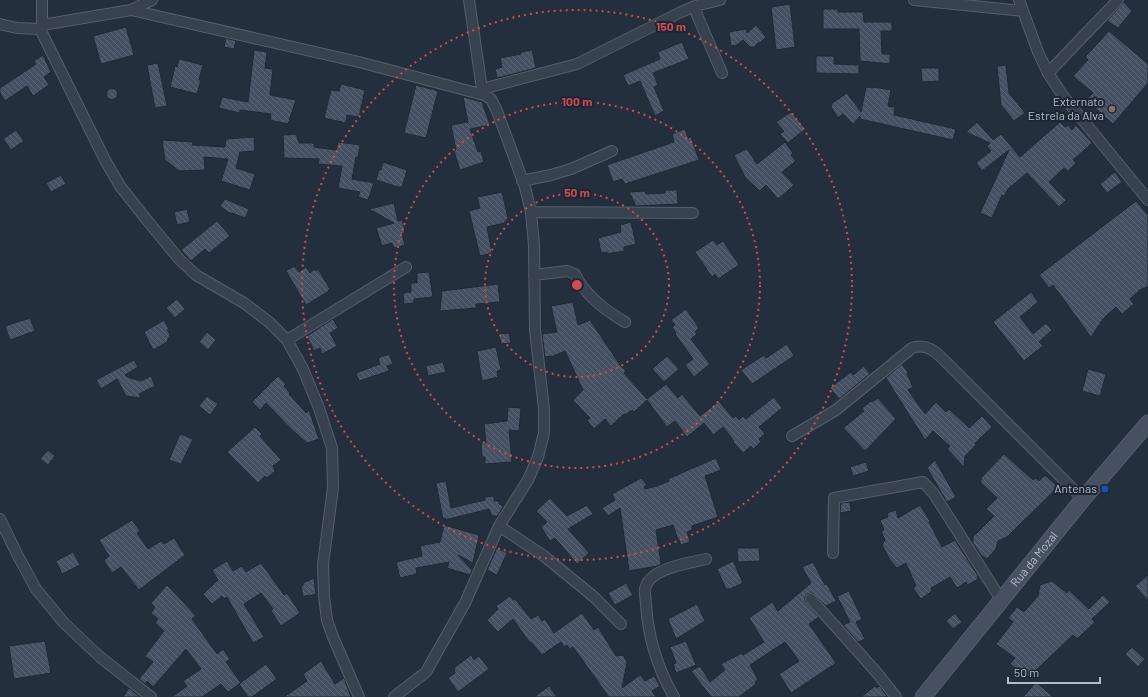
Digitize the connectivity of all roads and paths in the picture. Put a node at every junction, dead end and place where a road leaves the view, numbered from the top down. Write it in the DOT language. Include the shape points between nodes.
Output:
graph roads {
  1 [pos="42,0"];
  2 [pos="152,0"];
  3 [pos="470,0"];
  4 [pos="720,0"];
  5 [pos="914,0"];
  6 [pos="1019,0"];
  7 [pos="1118,0"];
  8 [pos="695,6"];
  9 [pos="132,10"];
  10 [pos="1023,11"];
  11 [pos="0,24"];
  12 [pos="41,27"];
  13 [pos="722,73"];
  14 [pos="1048,73"];
  15 [pos="483,92"];
  16 [pos="612,151"];
  17 [pos="522,181"];
  18 [pos="1148,200"];
  19 [pos="531,212"];
  20 [pos="693,213"];
  21 [pos="406,267"];
  22 [pos="534,275"];
  23 [pos="625,322"];
  24 [pos="287,340"];
  25 [pos="1148,423"];
  26 [pos="792,436"];
  27 [pos="1084,499"];
  28 [pos="0,519"];
  29 [pos="499,526"];
  30 [pos="834,553"];
  31 [pos="706,559"];
  32 [pos="811,599"];
  33 [pos="1002,601"];
  34 [pos="621,624"];
  35 [pos="151,697"];
  36 [pos="358,697"];
  37 [pos="394,697"];
  38 [pos="674,697"];
  39 [pos="896,697"];
  40 [pos="923,697"];
  1 -- 12 [label="street"];
  2 -- 9 [label="street"];
  3 -- 15 [label="street"];
  4 -- 8 [label="street"];
  5 -- 10 [label="street"];
  6 -- 10 [label="street"];
  7 -- 14 [label="street"];
  8 -- 13 [label="street"];
  8 -- 15 [label="street" via="577,64"];
  9 -- 12 [label="street"];
  9 -- 15 [label="street"];
  10 -- 14 [label="street"];
  11 -- 12 [label="street" via="17,28"];
  12 -- 24 [label="street" via="120,186 179,259 196,275 244,303"];
  14 -- 18 [label="street" via="1063,96"];
  15 -- 17 [label="street" via="497,111"];
  16 -- 17 [label="street" via="571,169"];
  17 -- 19 [label="street"];
  19 -- 20 [label="street"];
  19 -- 22 [label="street"];
  21 -- 24 [label="street"];
  22 -- 23 [label="street" via="567,271 575,274 591,296"];
  22 -- 29 [label="street" via="535,330 544,409 544,433 528,480"];
  24 -- 36 [label="street" via="306,376 332,448 333,488 323,564 324,596 327,620"];
  25 -- 27 [label="main road, Rua da Mozal"];
  26 -- 27 [label="street" via="836,410 912,348 925,346 934,350"];
  27 -- 33 [label="main road, Rua da Mozal"];
  28 -- 35 [label="street" via="36,589 64,624 100,657"];
  29 -- 34 [label="street" via="544,556 594,597"];
  29 -- 37 [label="street" via="465,603 426,672"];
  30 -- 33 [label="street" via="834,498 923,482 934,494"];
  31 -- 38 [label="street" via="662,571 648,582 645,589 651,637 663,676"];
  32 -- 39 [label="street"];
  33 -- 40 [label="main road, Rua da Mozal"];
}
